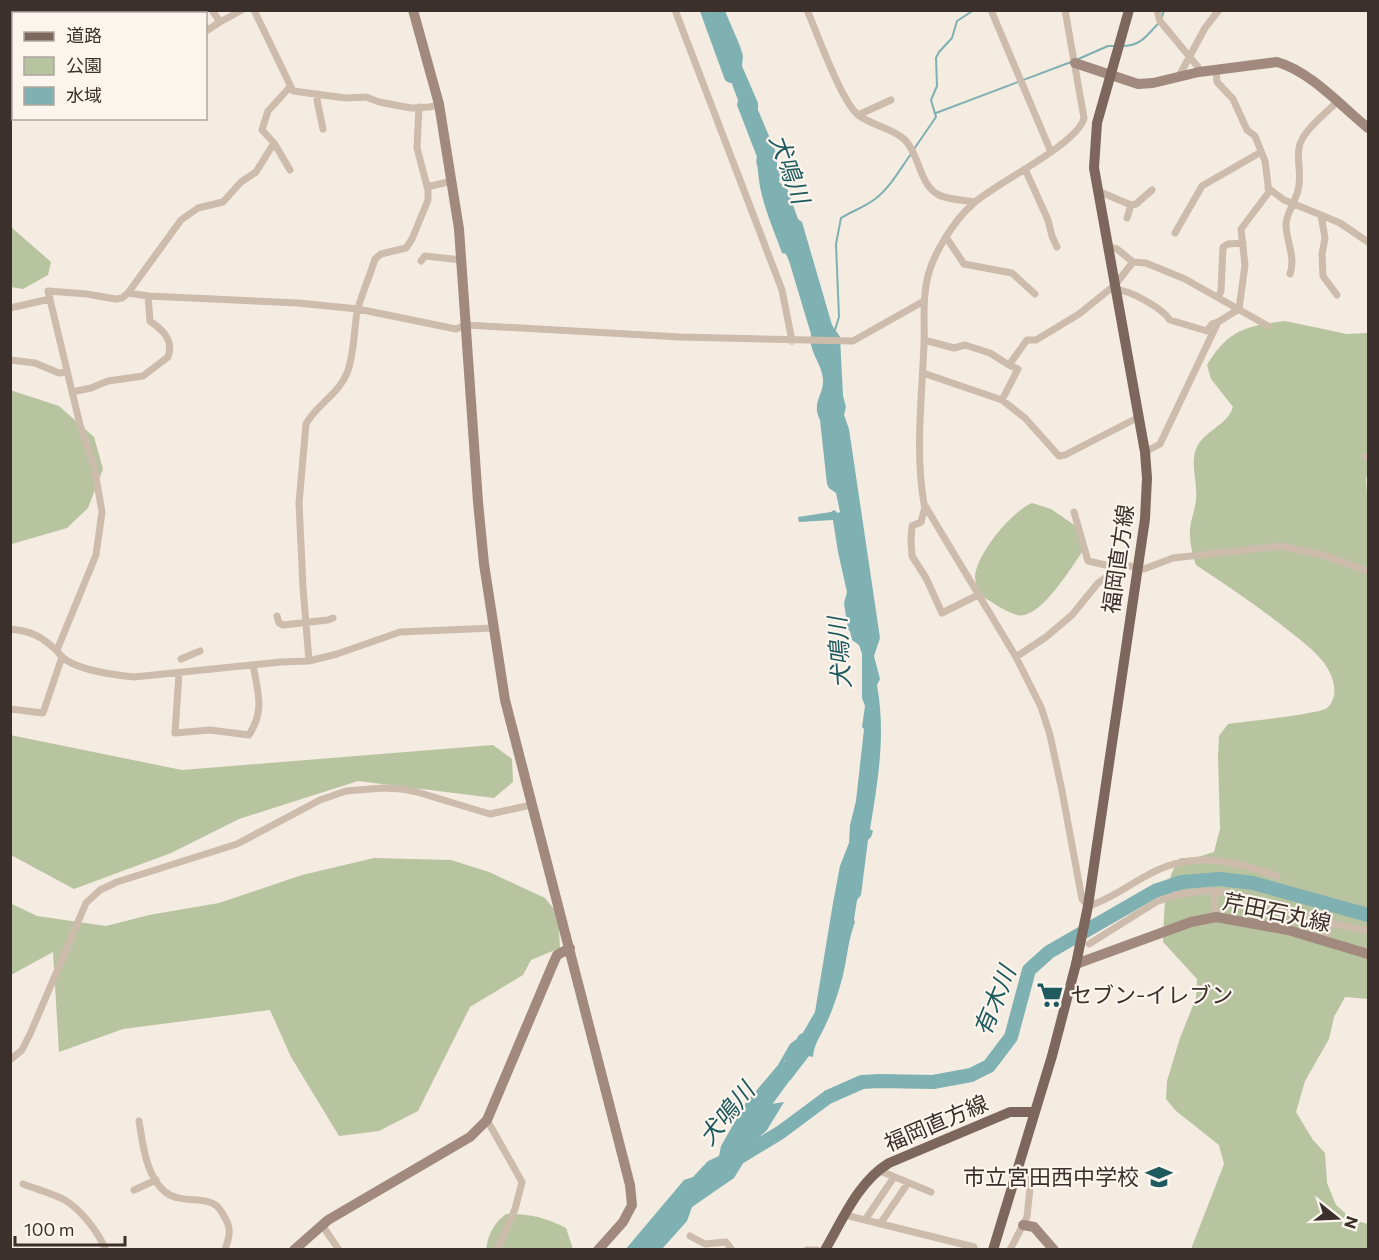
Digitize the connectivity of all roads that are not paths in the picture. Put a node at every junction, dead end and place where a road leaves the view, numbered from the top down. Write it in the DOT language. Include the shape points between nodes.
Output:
graph roads {
  1 [pos="212,10"];
  2 [pos="242,10"];
  3 [pos="254,10"];
  4 [pos="413,10"];
  5 [pos="675,10"];
  6 [pos="807,10"];
  7 [pos="991,10"];
  8 [pos="1065,10"];
  9 [pos="1129,10"];
  10 [pos="1156,10"];
  11 [pos="1219,10"];
  12 [pos="220,22"];
  13 [pos="207,31"];
  14 [pos="1189,57"];
  15 [pos="1075,63"];
  16 [pos="1216,70"];
  17 [pos="1199,72"];
  18 [pos="1111,76"];
  19 [pos="1179,76"];
  20 [pos="290,87"];
  21 [pos="318,94"];
  22 [pos="891,100"];
  23 [pos="1337,102"];
  24 [pos="439,104"];
  25 [pos="419,107"];
  26 [pos="858,115"];
  27 [pos="1368,128"];
  28 [pos="323,129"];
  29 [pos="274,143"];
  30 [pos="1051,152"];
  31 [pos="1261,152"];
  32 [pos="1025,169"];
  33 [pos="290,170"];
  34 [pos="452,181"];
  35 [pos="427,187"];
  36 [pos="1268,188"];
  37 [pos="1152,190"];
  38 [pos="1098,191"];
  39 [pos="975,202"];
  40 [pos="1293,204"];
  41 [pos="1131,205"];
  42 [pos="1321,215"];
  43 [pos="1127,218"];
  44 [pos="1175,233"];
  45 [pos="946,237"];
  46 [pos="1368,242"];
  47 [pos="1243,243"];
  48 [pos="1057,247"];
  49 [pos="1108,247"];
  50 [pos="462,260"];
  51 [pos="421,261"];
  52 [pos="1133,262"];
  53 [pos="1290,274"];
  54 [pos="1116,288"];
  55 [pos="128,293"];
  56 [pos="1035,294"];
  57 [pos="148,296"];
  58 [pos="1337,296"];
  59 [pos="1218,297"];
  60 [pos="50,299"];
  61 [pos="924,301"];
  62 [pos="10,308"];
  63 [pos="358,309"];
  64 [pos="1239,309"];
  65 [pos="1218,322"];
  66 [pos="466,326"];
  67 [pos="1268,326"];
  68 [pos="924,340"];
  69 [pos="792,341"];
  70 [pos="10,360"];
  71 [pos="1009,365"];
  72 [pos="66,372"];
  73 [pos="923,374"];
  74 [pos="72,392"];
  75 [pos="1002,400"];
  76 [pos="1139,417"];
  77 [pos="1145,452"];
  78 [pos="925,507"];
  79 [pos="1074,512"];
  80 [pos="1119,568"];
  81 [pos="1137,568"];
  82 [pos="1368,571"];
  83 [pos="978,595"];
  84 [pos="277,616"];
  85 [pos="333,618"];
  86 [pos="305,621"];
  87 [pos="493,628"];
  88 [pos="10,629"];
  89 [pos="57,650"];
  90 [pos="200,651"];
  91 [pos="62,657"];
  92 [pos="1016,657"];
  93 [pos="180,658"];
  94 [pos="309,661"];
  95 [pos="253,665"];
  96 [pos="179,673"];
  97 [pos="10,709"];
  98 [pos="531,806"];
  99 [pos="1277,876"];
  100 [pos="1214,891"];
  101 [pos="1088,910"];
  102 [pos="1215,917"];
  103 [pos="1331,923"];
  104 [pos="1368,931"];
  105 [pos="1325,941"];
  106 [pos="1084,947"];
  107 [pos="570,948"];
  108 [pos="1368,954"];
  109 [pos="1076,964"];
  110 [pos="10,1060"];
  111 [pos="1034,1112"];
  112 [pos="487,1120"];
  113 [pos="139,1121"];
  114 [pos="878,1170"];
  115 [pos="894,1177"];
  116 [pos="1030,1178"];
  117 [pos="156,1180"];
  118 [pos="908,1183"];
  119 [pos="23,1184"];
  120 [pos="134,1191"];
  121 [pos="931,1192"];
  122 [pos="845,1215"];
  123 [pos="865,1220"];
  124 [pos="880,1224"];
  125 [pos="322,1225"];
  126 [pos="1023,1225"];
  127 [pos="690,1236"];
  128 [pos="106,1250"];
  129 [pos="225,1250"];
  130 [pos="294,1250"];
  131 [pos="339,1250"];
  132 [pos="496,1250"];
  133 [pos="598,1250"];
  134 [pos="732,1250"];
  135 [pos="807,1250"];
  136 [pos="818,1250"];
  137 [pos="825,1250"];
  138 [pos="974,1250"];
  139 [pos="993,1250"];
  140 [pos="1010,1250"];
  141 [pos="1054,1250"];
  1 -- 12 [label="street"];
  2 -- 12 [label="street"];
  3 -- 20 [label="street"];
  4 -- 24 [label="street"];
  5 -- 69 [label="street" via="782,290"];
  6 -- 26 [label="street" via="848,105"];
  7 -- 30 [label="street"];
  8 -- 15 [label="street"];
  9 -- 18 [label="main road, 福岡直方線"];
  10 -- 14 [label="street" via="1160,21"];
  11 -- 14 [label="street"];
  12 -- 13 [label="street"];
  14 -- 17 [label="street"];
  14 -- 19 [label="street"];
  15 -- 18 [label="street"];
  15 -- 30 [label="street" via="1083,126"];
  16 -- 17 [label="street"];
  16 -- 23 [label="street" via="1277,62 1290,65"];
  16 -- 31 [label="street" via="1217,82 1233,99"];
  17 -- 19 [label="street"];
  18 -- 19 [label="street" via="1138,84"];
  18 -- 38 [label="main road, 福岡直方線" via="1097,123 1094,168"];
  20 -- 21 [label="street" via="293,91"];
  20 -- 29 [label="street" via="268,111 262,130"];
  21 -- 25 [label="street" via="366,97"];
  21 -- 28 [label="street"];
  22 -- 26 [label="street"];
  23 -- 27 [label="street"];
  23 -- 40 [label="street" via="1299,146 1299,185"];
  24 -- 25 [label="street"];
  24 -- 34 [label="street"];
  25 -- 35 [label="street" via="417,148"];
  26 -- 39 [label="street" via="905,140 933,191"];
  29 -- 33 [label="street"];
  29 -- 55 [label="street" via="256,172 223,202 198,207 181,220"];
  30 -- 32 [label="street"];
  31 -- 36 [label="street"];
  31 -- 44 [label="street" via="1202,186"];
  32 -- 39 [label="street"];
  32 -- 48 [label="street"];
  34 -- 35 [label="street"];
  34 -- 50 [label="street"];
  35 -- 63 [label="street" via="428,200 412,239 406,248 375,259"];
  36 -- 40 [label="street"];
  36 -- 47 [label="street" via="1269,192 1241,229"];
  37 -- 41 [label="street"];
  38 -- 41 [label="street"];
  38 -- 49 [label="main road, 福岡直方線"];
  39 -- 45 [label="street"];
  40 -- 42 [label="street"];
  40 -- 53 [label="street" via="1286,226"];
  41 -- 43 [label="street"];
  42 -- 46 [label="street"];
  42 -- 58 [label="street" via="1325,238 1323,276"];
  45 -- 56 [label="street" via="964,264 1012,273"];
  45 -- 61 [label="street" via="927,278"];
  47 -- 59 [label="street" via="1223,247"];
  47 -- 64 [label="street" via="1245,265"];
  49 -- 52 [label="street"];
  49 -- 54 [label="main road, 福岡直方線"];
  50 -- 51 [label="street" via="432,255"];
  50 -- 66 [label="street"];
  52 -- 54 [label="street"];
  52 -- 59 [label="street" via="1146,263 1185,279"];
  54 -- 65 [label="street" via="1136,296 1170,320 1207,331"];
  54 -- 71 [label="street" via="1036,340 1027,340"];
  54 -- 76 [label="main road, 福岡直方線"];
  55 -- 57 [label="street"];
  55 -- 60 [label="street" via="115,299 48,291"];
  57 -- 63 [label="street"];
  57 -- 74 [label="street" via="150,321 168,336 168,357 143,376 119,378"];
  59 -- 64 [label="street"];
  60 -- 62 [label="street"];
  60 -- 72 [label="street"];
  61 -- 68 [label="street"];
  61 -- 69 [label="street" via="853,341"];
  63 -- 66 [label="street" via="456,328"];
  63 -- 86 [label="street" via="348,372 306,424 299,503"];
  64 -- 65 [label="street"];
  64 -- 67 [label="street"];
  65 -- 77 [label="street" via="1160,444"];
  66 -- 69 [label="street"];
  66 -- 87 [label="street" via="478,502"];
  68 -- 71 [label="street" via="954,348 964,345 990,353"];
  68 -- 73 [label="street"];
  70 -- 72 [label="street"];
  71 -- 75 [label="street" via="1018,369"];
  72 -- 74 [label="street"];
  73 -- 75 [label="street"];
  73 -- 78 [label="street" via="920,484"];
  74 -- 89 [label="street" via="94,466 102,512 96,555"];
  75 -- 76 [label="street" via="1025,418 1059,456"];
  76 -- 77 [label="main road, 福岡直方線"];
  77 -- 81 [label="main road, 福岡直方線" via="1147,499"];
  78 -- 83 [label="street"];
  78 -- 83 [label="street" via="921,522 912,526 912,556 942,613"];
  79 -- 80 [label="street" via="1088,561"];
  80 -- 81 [label="street"];
  80 -- 92 [label="street" via="1098,583 1072,615"];
  81 -- 82 [label="street" via="1173,558 1280,546 1323,555"];
  81 -- 101 [label="main road, 福岡直方線"];
  83 -- 92 [label="street"];
  84 -- 86 [label="street" via="283,625"];
  85 -- 86 [label="street"];
  86 -- 94 [label="street"];
  87 -- 94 [label="street" via="400,632"];
  87 -- 98 [label="street" via="505,700"];
  88 -- 89 [label="street" via="34,632"];
  89 -- 91 [label="street"];
  90 -- 93 [label="street"];
  91 -- 96 [label="street" via="77,666 116,676"];
  91 -- 97 [label="street" via="44,713"];
  92 -- 101 [label="street" via="1033,688 1050,735 1082,899"];
  94 -- 95 [label="street"];
  95 -- 96 [label="street"];
  95 -- 96 [label="street" via="260,709 249,735 210,730 175,733"];
  98 -- 107 [label="street"];
  98 -- 110 [label="street" via="490,814 402,789 346,791 320,800 237,844 100,890 86,903 32,1032 22,1050"];
  99 -- 101 [label="street" via="1229,861 1181,863 1155,871"];
  100 -- 102 [label="street"];
  100 -- 103 [label="street"];
  100 -- 106 [label="street" via="1175,895 1156,902"];
  101 -- 106 [label="main road, 福岡直方線"];
  102 -- 105 [label="street, 芹田石丸線" via="1271,926"];
  102 -- 109 [label="street, 芹田石丸線"];
  103 -- 104 [label="street"];
  103 -- 105 [label="street"];
  105 -- 108 [label="street, 芹田石丸線"];
  106 -- 109 [label="main road, 福岡直方線"];
  107 -- 112 [label="street" via="557,955"];
  107 -- 133 [label="street" via="632,1204 623,1222"];
  109 -- 111 [label="main road, 福岡直方線"];
  111 -- 114 [label="main road, 福岡直方線" via="1010,1113"];
  111 -- 139 [label="main road, 福岡直方線"];
  112 -- 125 [label="street" via="470,1137"];
  112 -- 132 [label="street" via="522,1182 516,1209"];
  113 -- 117 [label="street" via="146,1161"];
  114 -- 115 [label="street"];
  114 -- 122 [label="main road, 福岡直方線" via="861,1188"];
  115 -- 118 [label="street"];
  115 -- 123 [label="street"];
  116 -- 126 [label="street"];
  117 -- 120 [label="street"];
  117 -- 129 [label="street" via="171,1196 218,1207 228,1223 230,1236"];
  118 -- 121 [label="street"];
  118 -- 124 [label="street"];
  119 -- 128 [label="street" via="63,1199 75,1208"];
  122 -- 123 [label="street"];
  122 -- 137 [label="main road, 福岡直方線"];
  123 -- 124 [label="street"];
  124 -- 138 [label="street"];
  125 -- 130 [label="street"];
  125 -- 131 [label="street"];
  126 -- 140 [label="street"];
  126 -- 141 [label="street" via="1034,1227"];
  127 -- 134 [label="street" via="705,1244 726,1242"];
  135 -- 136 [label="street"];
}
